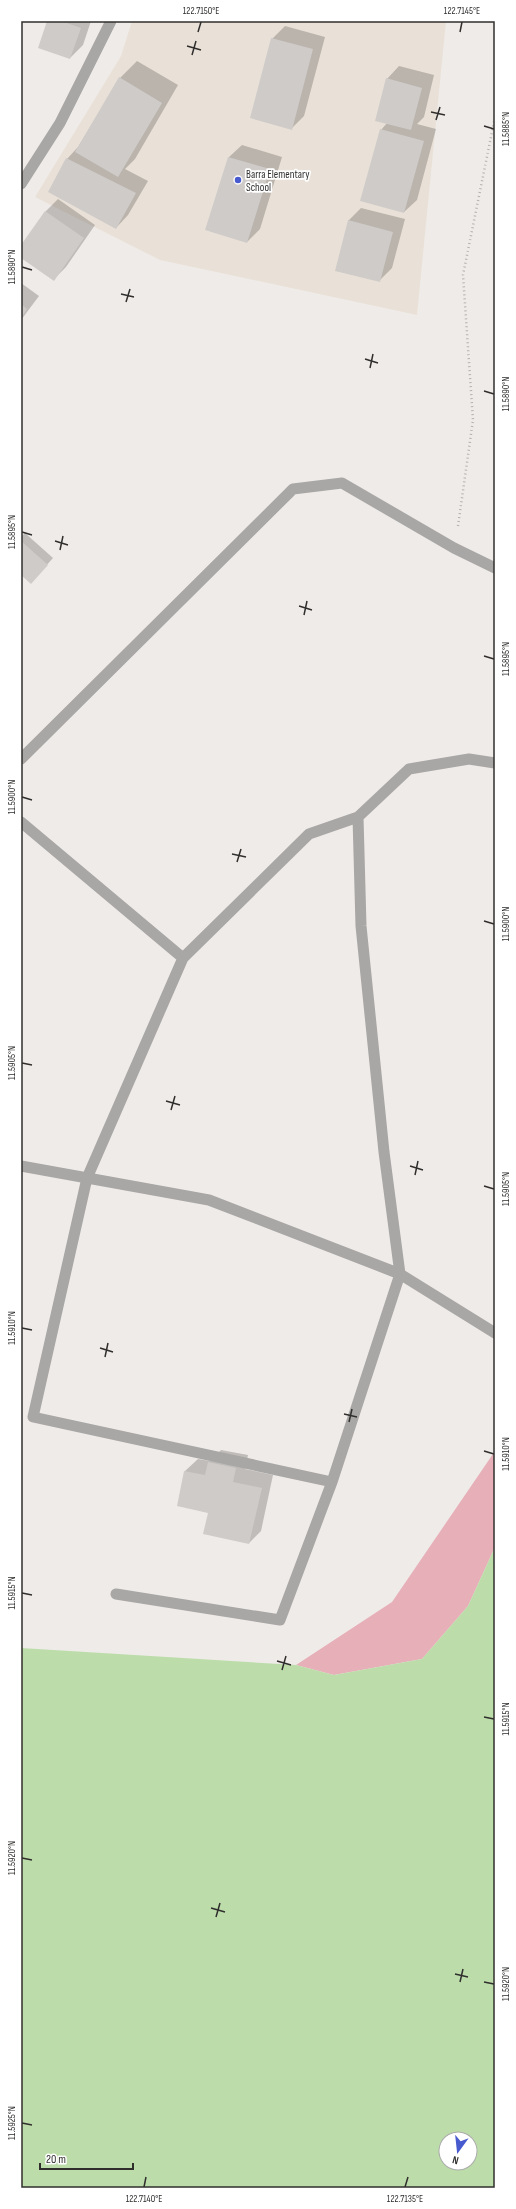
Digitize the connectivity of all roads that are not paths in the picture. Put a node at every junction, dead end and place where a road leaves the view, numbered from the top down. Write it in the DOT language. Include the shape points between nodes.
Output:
graph roads {
  1 [pos="111,21"];
  2 [pos="21,184"];
  3 [pos="495,568"];
  4 [pos="21,759"];
  5 [pos="495,763"];
  6 [pos="358,817"];
  7 [pos="21,822"];
  8 [pos="183,958"];
  9 [pos="21,1166"];
  10 [pos="87,1178"];
  11 [pos="400,1274"];
  12 [pos="495,1333"];
  13 [pos="332,1482"];
  14 [pos="116,1594"];
  1 -- 2 [label="street" via="60,123"];
  3 -- 4 [label="street" via="454,548 342,483 293,489"];
  5 -- 6 [label="street" via="469,759 409,769"];
  6 -- 8 [label="street" via="309,834"];
  6 -- 11 [label="street" via="361,926 384,1152"];
  7 -- 8 [label="street"];
  8 -- 10 [label="street"];
  9 -- 10 [label="street"];
  10 -- 11 [label="street" via="209,1200"];
  10 -- 13 [label="street" via="33,1416"];
  11 -- 12 [label="street"];
  11 -- 13 [label="street"];
  13 -- 14 [label="street" via="280,1620"];
}
